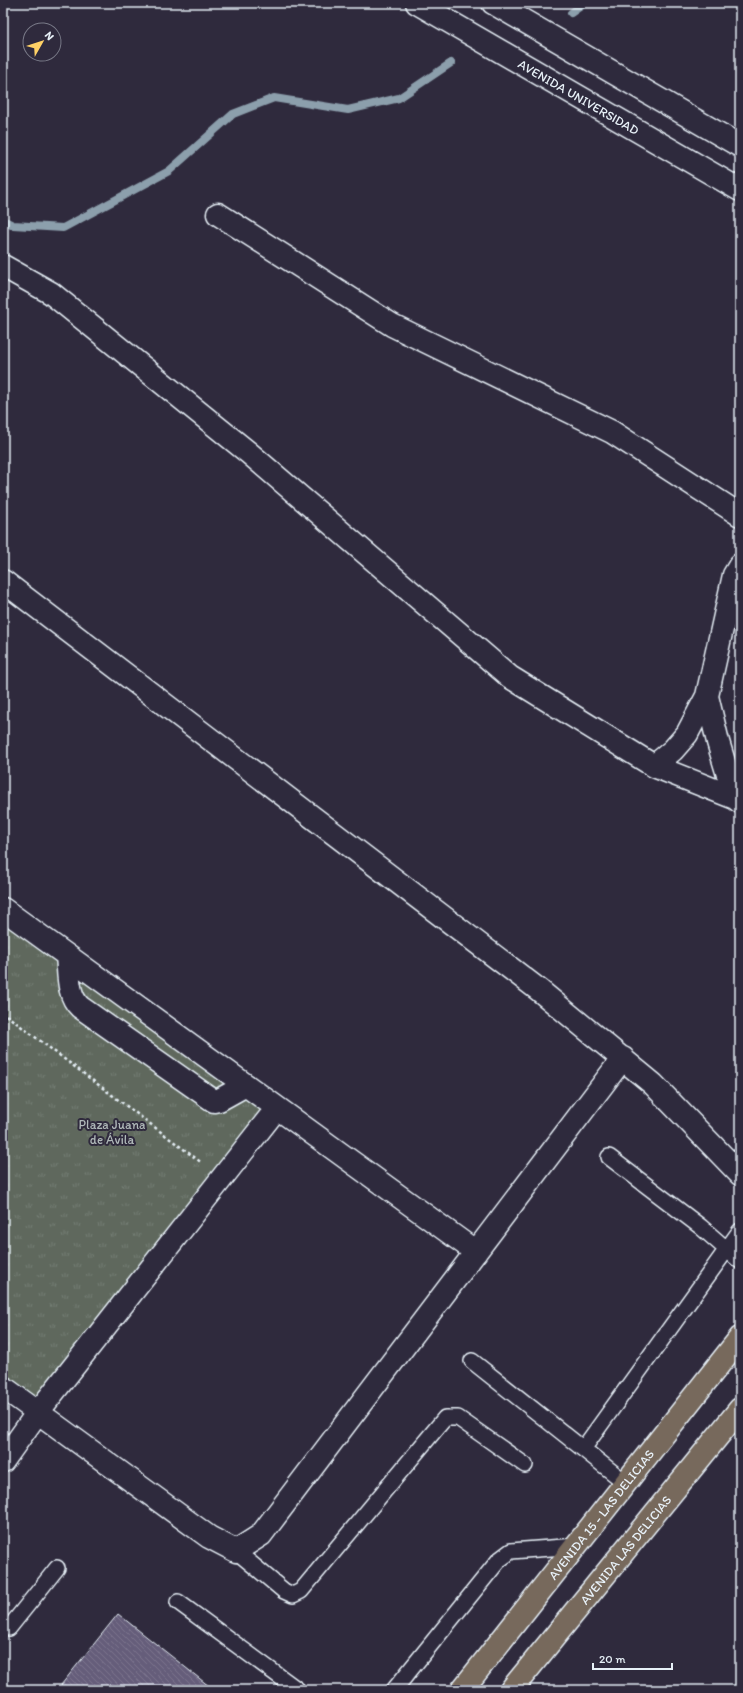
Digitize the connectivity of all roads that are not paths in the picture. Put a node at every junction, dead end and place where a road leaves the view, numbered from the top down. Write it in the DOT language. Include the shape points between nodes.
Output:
graph roads {
  1 [pos="417,3"];
  2 [pos="493,3"];
  3 [pos="740,146"];
  4 [pos="740,190"];
  5 [pos="218,214"];
  6 [pos="3,266"];
  7 [pos="740,515"];
  8 [pos="740,565"];
  9 [pos="3,581"];
  10 [pos="707,696"];
  11 [pos="654,766"];
  12 [pos="737,800"];
  13 [pos="3,909"];
  14 [pos="67,956"];
  15 [pos="623,1058"];
  16 [pos="246,1085"];
  17 [pos="277,1108"];
  18 [pos="609,1157"];
  19 [pos="740,1174"];
  20 [pos="740,1231"];
  21 [pos="727,1250"];
  22 [pos="476,1252"];
  23 [pos="740,1261"];
  24 [pos="740,1338"];
  25 [pos="472,1361"];
  26 [pos="3,1387"];
  27 [pos="740,1409"];
  28 [pos="38,1412"];
  29 [pos="582,1449"];
  30 [pos="3,1461"];
  31 [pos="525,1466"];
  32 [pos="626,1483"];
  33 [pos="577,1546"];
  34 [pos="236,1551"];
  35 [pos="57,1568"];
  36 [pos="178,1602"];
  37 [pos="5,1629"];
  38 [pos="298,1690"];
  39 [pos="394,1690"];
  40 [pos="462,1690"];
  41 [pos="511,1690"];
  1 -- 4 [label="street, AVENIDA UNIVERSIDAD"];
  2 -- 3 [label="street"];
  5 -- 7 [label="street" via="392,325 612,432"];
  6 -- 11 [label="street" via="51,293 230,438 510,677"];
  8 -- 10 [label="street" via="734,574"];
  9 -- 15 [label="street" via="539,990"];
  10 -- 11 [label="street" via="687,734"];
  10 -- 12 [label="street" via="718,742"];
  11 -- 12 [label="street"];
  13 -- 14 [label="street"];
  14 -- 16 [label="street"];
  14 -- 16 [label="street" via="71,995 80,1007 214,1101"];
  15 -- 19 [label="street" via="653,1084"];
  15 -- 22 [label="street"];
  16 -- 17 [label="street"];
  17 -- 22 [label="street"];
  17 -- 28 [label="street"];
  18 -- 21 [label="lane"];
  20 -- 21 [label="lane"];
  21 -- 23 [label="lane"];
  21 -- 29 [label="lane"];
  22 -- 34 [label="street" via="261,1535"];
  24 -- 32 [label="main road, AVENIDA 15 - LAS DELICIAS"];
  25 -- 29 [label="lane"];
  26 -- 28 [label="street"];
  27 -- 41 [label="main road, AVENIDA LAS DELICIAS"];
  28 -- 30 [label="street"];
  28 -- 34 [label="street" via="209,1537"];
  29 -- 32 [label="lane"];
  31 -- 34 [label="lane" via="458,1418 446,1418 301,1591 293,1595 284,1591"];
  32 -- 33 [label="main road, AVENIDA 15 - LAS DELICIAS"];
  33 -- 39 [label="lane" via="511,1551 499,1560"];
  33 -- 40 [label="main road, AVENIDA 15 - LAS DELICIAS"];
  35 -- 37 [label="lane"];
  36 -- 38 [label="lane"];
}
